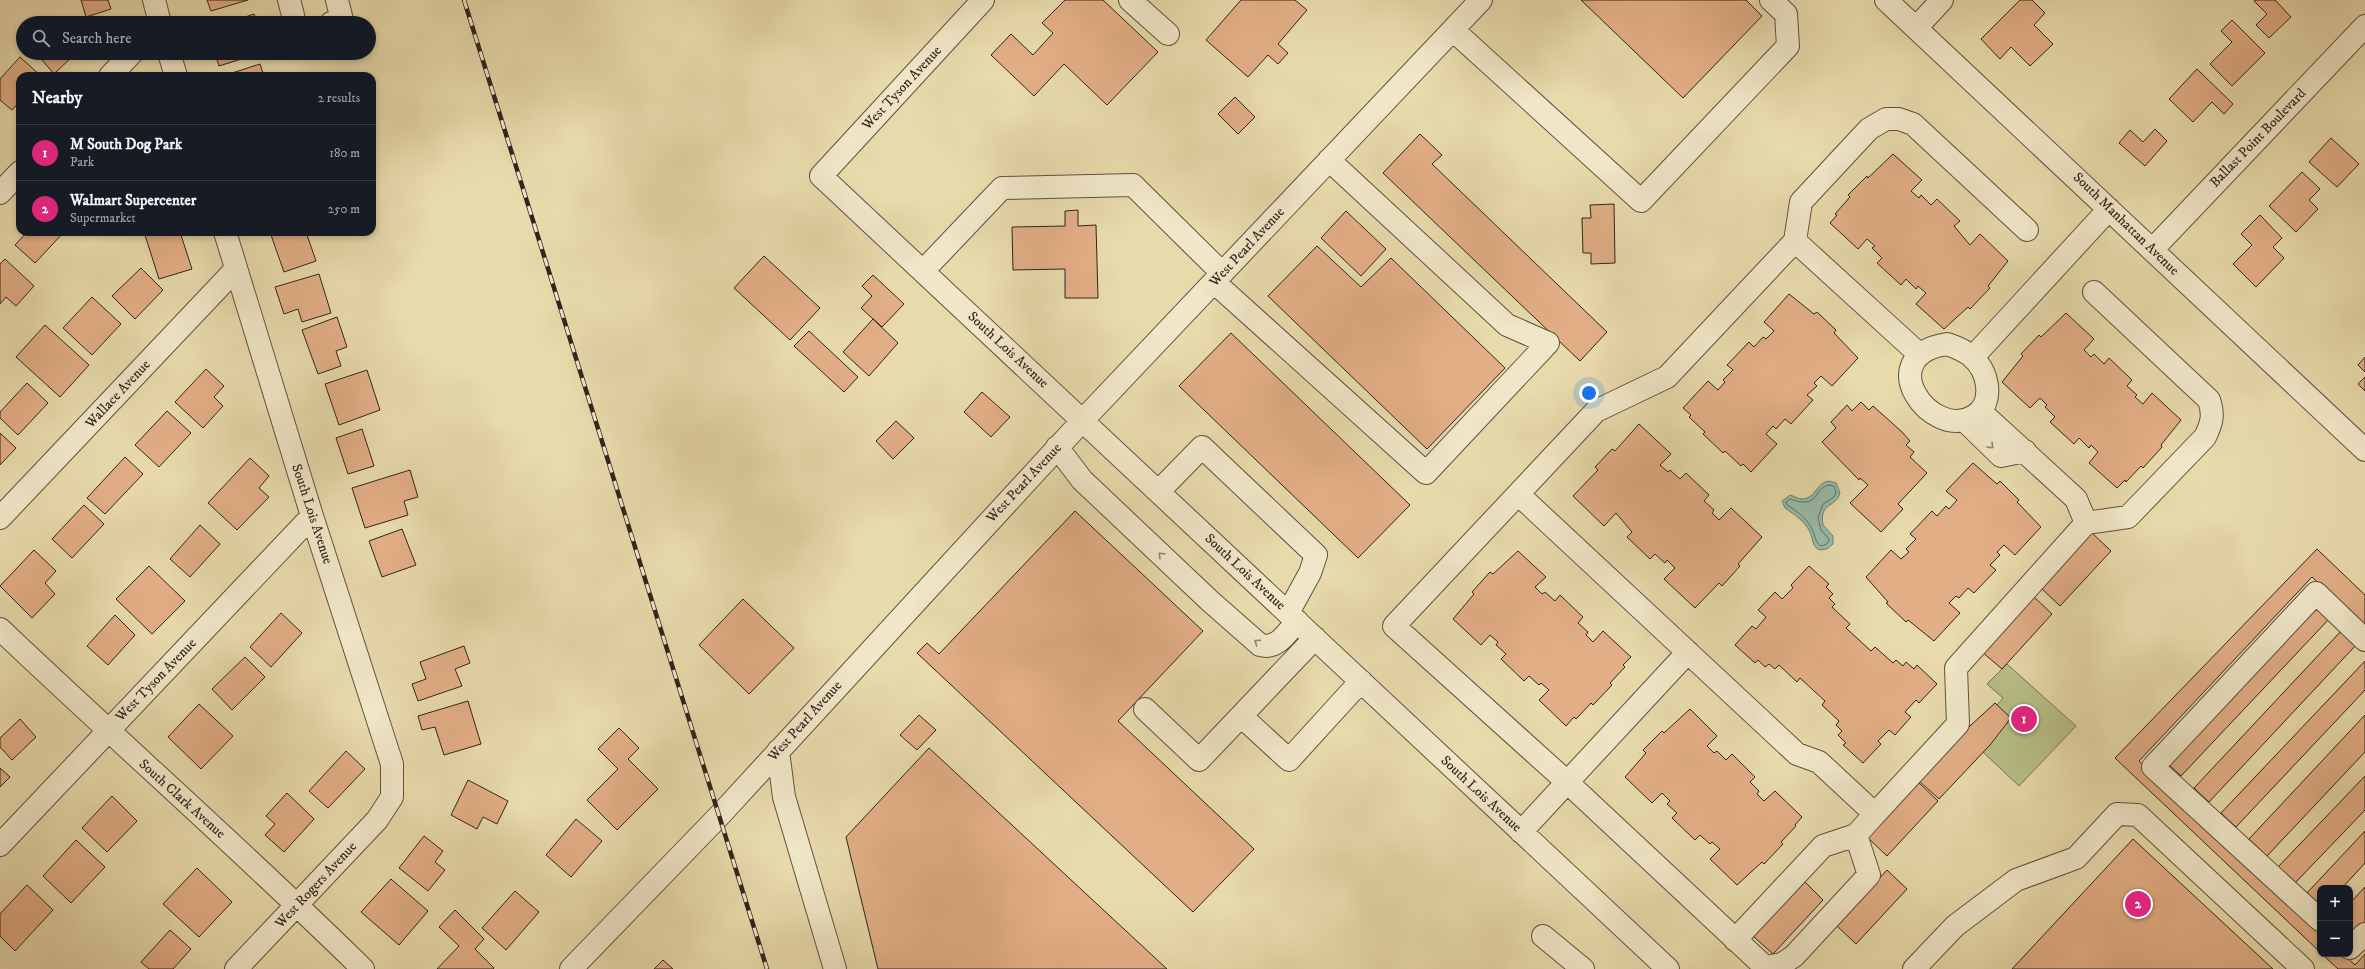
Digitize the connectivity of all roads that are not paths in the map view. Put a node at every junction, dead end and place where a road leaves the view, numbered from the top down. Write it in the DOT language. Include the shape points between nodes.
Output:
graph roads {
  1 [pos="154,0"];
  2 [pos="289,0"];
  3 [pos="337,0"];
  4 [pos="983,0"];
  5 [pos="1130,0"];
  6 [pos="1481,0"];
  7 [pos="1771,0"];
  8 [pos="1886,0"];
  9 [pos="1942,0"];
  10 [pos="158,16"];
  11 [pos="293,16"];
  12 [pos="341,16"];
  13 [pos="2365,26"];
  14 [pos="1916,28"];
  15 [pos="1453,30"];
  16 [pos="1168,34"];
  17 [pos="125,60"];
  18 [pos="171,60"];
  19 [pos="114,72"];
  20 [pos="175,72"];
  21 [pos="1329,160"];
  22 [pos="16,176"];
  23 [pos="821,176"];
  24 [pos="0,193"];
  25 [pos="2109,209"];
  26 [pos="2027,230"];
  27 [pos="226,236"];
  28 [pos="1795,241"];
  29 [pos="2152,250"];
  30 [pos="236,269"];
  31 [pos="923,271"];
  32 [pos="1218,278"];
  33 [pos="2094,292"];
  34 [pos="1918,354"];
  35 [pos="1973,357"];
  36 [pos="1973,416"];
  37 [pos="1083,420"];
  38 [pos="1058,447"];
  39 [pos="2365,450"];
  40 [pos="1160,491"];
  41 [pos="1518,494"];
  42 [pos="312,516"];
  43 [pos="0,518"];
  44 [pos="2086,523"];
  45 [pos="1293,617"];
  46 [pos="0,629"];
  47 [pos="1316,638"];
  48 [pos="2365,640"];
  49 [pos="1688,652"];
  50 [pos="1361,681"];
  51 [pos="1145,709"];
  52 [pos="1241,716"];
  53 [pos="108,731"];
  54 [pos="778,751"];
  55 [pos="1567,782"];
  56 [pos="392,797"];
  57 [pos="1875,814"];
  58 [pos="1521,832"];
  59 [pos="1856,835"];
  60 [pos="0,845"];
  61 [pos="297,904"];
  62 [pos="2317,917"];
  63 [pos="2365,934"];
  64 [pos="1543,936"];
  65 [pos="1735,940"];
  66 [pos="2353,945"];
  67 [pos="1657,965"];
  68 [pos="236,969"];
  69 [pos="363,969"];
  70 [pos="571,969"];
  71 [pos="835,969"];
  72 [pos="1583,969"];
  73 [pos="1914,969"];
  74 [pos="2303,969"];
  1 -- 10 [label="street"];
  2 -- 11 [label="street"];
  3 -- 12 [label="street"];
  4 -- 23 [label="street, West Tyson Avenue"];
  5 -- 16 [label="street"];
  6 -- 15 [label="street, West Pearl Avenue"];
  7 -- 15 [label="street" via="1786,14 1788,46 1641,201"];
  8 -- 14 [label="street, South Manhattan Avenue"];
  9 -- 14 [label="street"];
  13 -- 29 [label="street, Ballast Point Boulevard"];
  14 -- 25 [label="street, South Manhattan Avenue"];
  15 -- 21 [label="street, West Pearl Avenue"];
  17 -- 19 [label="street"];
  18 -- 20 [label="street"];
  21 -- 32 [label="street, West Pearl Avenue"];
  21 -- 32 [label="street" via="1507,325 1548,343 1426,473"];
  22 -- 24 [label="street"];
  23 -- 31 [label="street, South Lois Avenue"];
  25 -- 29 [label="street, South Manhattan Avenue"];
  25 -- 35 [label="street"];
  26 -- 28 [label="street" via="1913,124 1899,119 1886,119 1869,129 1801,202"];
  27 -- 30 [label="street, South Lois Avenue"];
  28 -- 34 [label="street"];
  28 -- 41 [label="street" via="1667,377 1596,411"];
  29 -- 39 [label="street, South Manhattan Avenue"];
  30 -- 42 [label="street, South Lois Avenue"];
  30 -- 43 [label="street, Wallace Avenue"];
  31 -- 32 [label="street" via="1002,188 1133,185"];
  31 -- 37 [label="street, South Lois Avenue"];
  32 -- 37 [label="street, West Pearl Avenue"];
  33 -- 44 [label="street" via="2209,400 2213,414 2211,425 2204,437 2128,517"];
  34 -- 35 [label="street" via="1933,346 1947,344"];
  34 -- 36 [label="street" via="1911,368 1911,384 1915,398 1938,416 1951,420"];
  35 -- 36 [label="street" via="1982,368 1987,382 1988,399"];
  36 -- 44 [label="street" via="2025,452 2076,499"];
  37 -- 38 [label="street, West Pearl Avenue"];
  37 -- 40 [label="street, South Lois Avenue"];
  45 -- 38 [label="street, one-way" via="1274,646 1268,648 1260,645 1082,480"];
  38 -- 54 [label="street, West Pearl Avenue"];
  40 -- 45 [label="street, South Lois Avenue"];
  40 -- 45 [label="street" via="1202,447 1316,555"];
  41 -- 49 [label="street"];
  41 -- 55 [label="street" via="1394,626"];
  42 -- 53 [label="street, West Tyson Avenue"];
  42 -- 56 [label="street, South Lois Avenue" via="392,764"];
  44 -- 57 [label="street" via="1956,668 1958,724"];
  45 -- 47 [label="street, South Lois Avenue"];
  46 -- 53 [label="street, South Clark Avenue"];
  47 -- 50 [label="street, South Lois Avenue"];
  47 -- 52 [label="street"];
  48 -- 62 [label="street" via="2316,593 2153,767"];
  49 -- 55 [label="street"];
  49 -- 57 [label="street" via="1797,754 1819,762"];
  50 -- 52 [label="street" via="1289,760"];
  50 -- 58 [label="street, South Lois Avenue"];
  51 -- 52 [label="street" via="1199,760"];
  53 -- 60 [label="street, West Tyson Avenue"];
  53 -- 61 [label="street, South Clark Avenue"];
  54 -- 70 [label="street, West Pearl Avenue"];
  54 -- 71 [label="street" via="784,797"];
  55 -- 58 [label="street"];
  55 -- 65 [label="street"];
  56 -- 61 [label="street, West Rogers Avenue" via="377,820"];
  57 -- 59 [label="street"];
  58 -- 67 [label="street, South Lois Avenue"];
  59 -- 65 [label="street" via="1823,846"];
  59 -- 65 [label="street" via="1869,875 1794,956 1782,964 1765,967"];
  61 -- 68 [label="street, West Rogers Avenue"];
  61 -- 69 [label="street, South Clark Avenue"];
  63 -- 66 [label="street"];
  64 -- 72 [label="street"];
  73 -- 74 [label="street" via="1955,926 2016,880 2076,858 2117,814 2138,815"];
}
